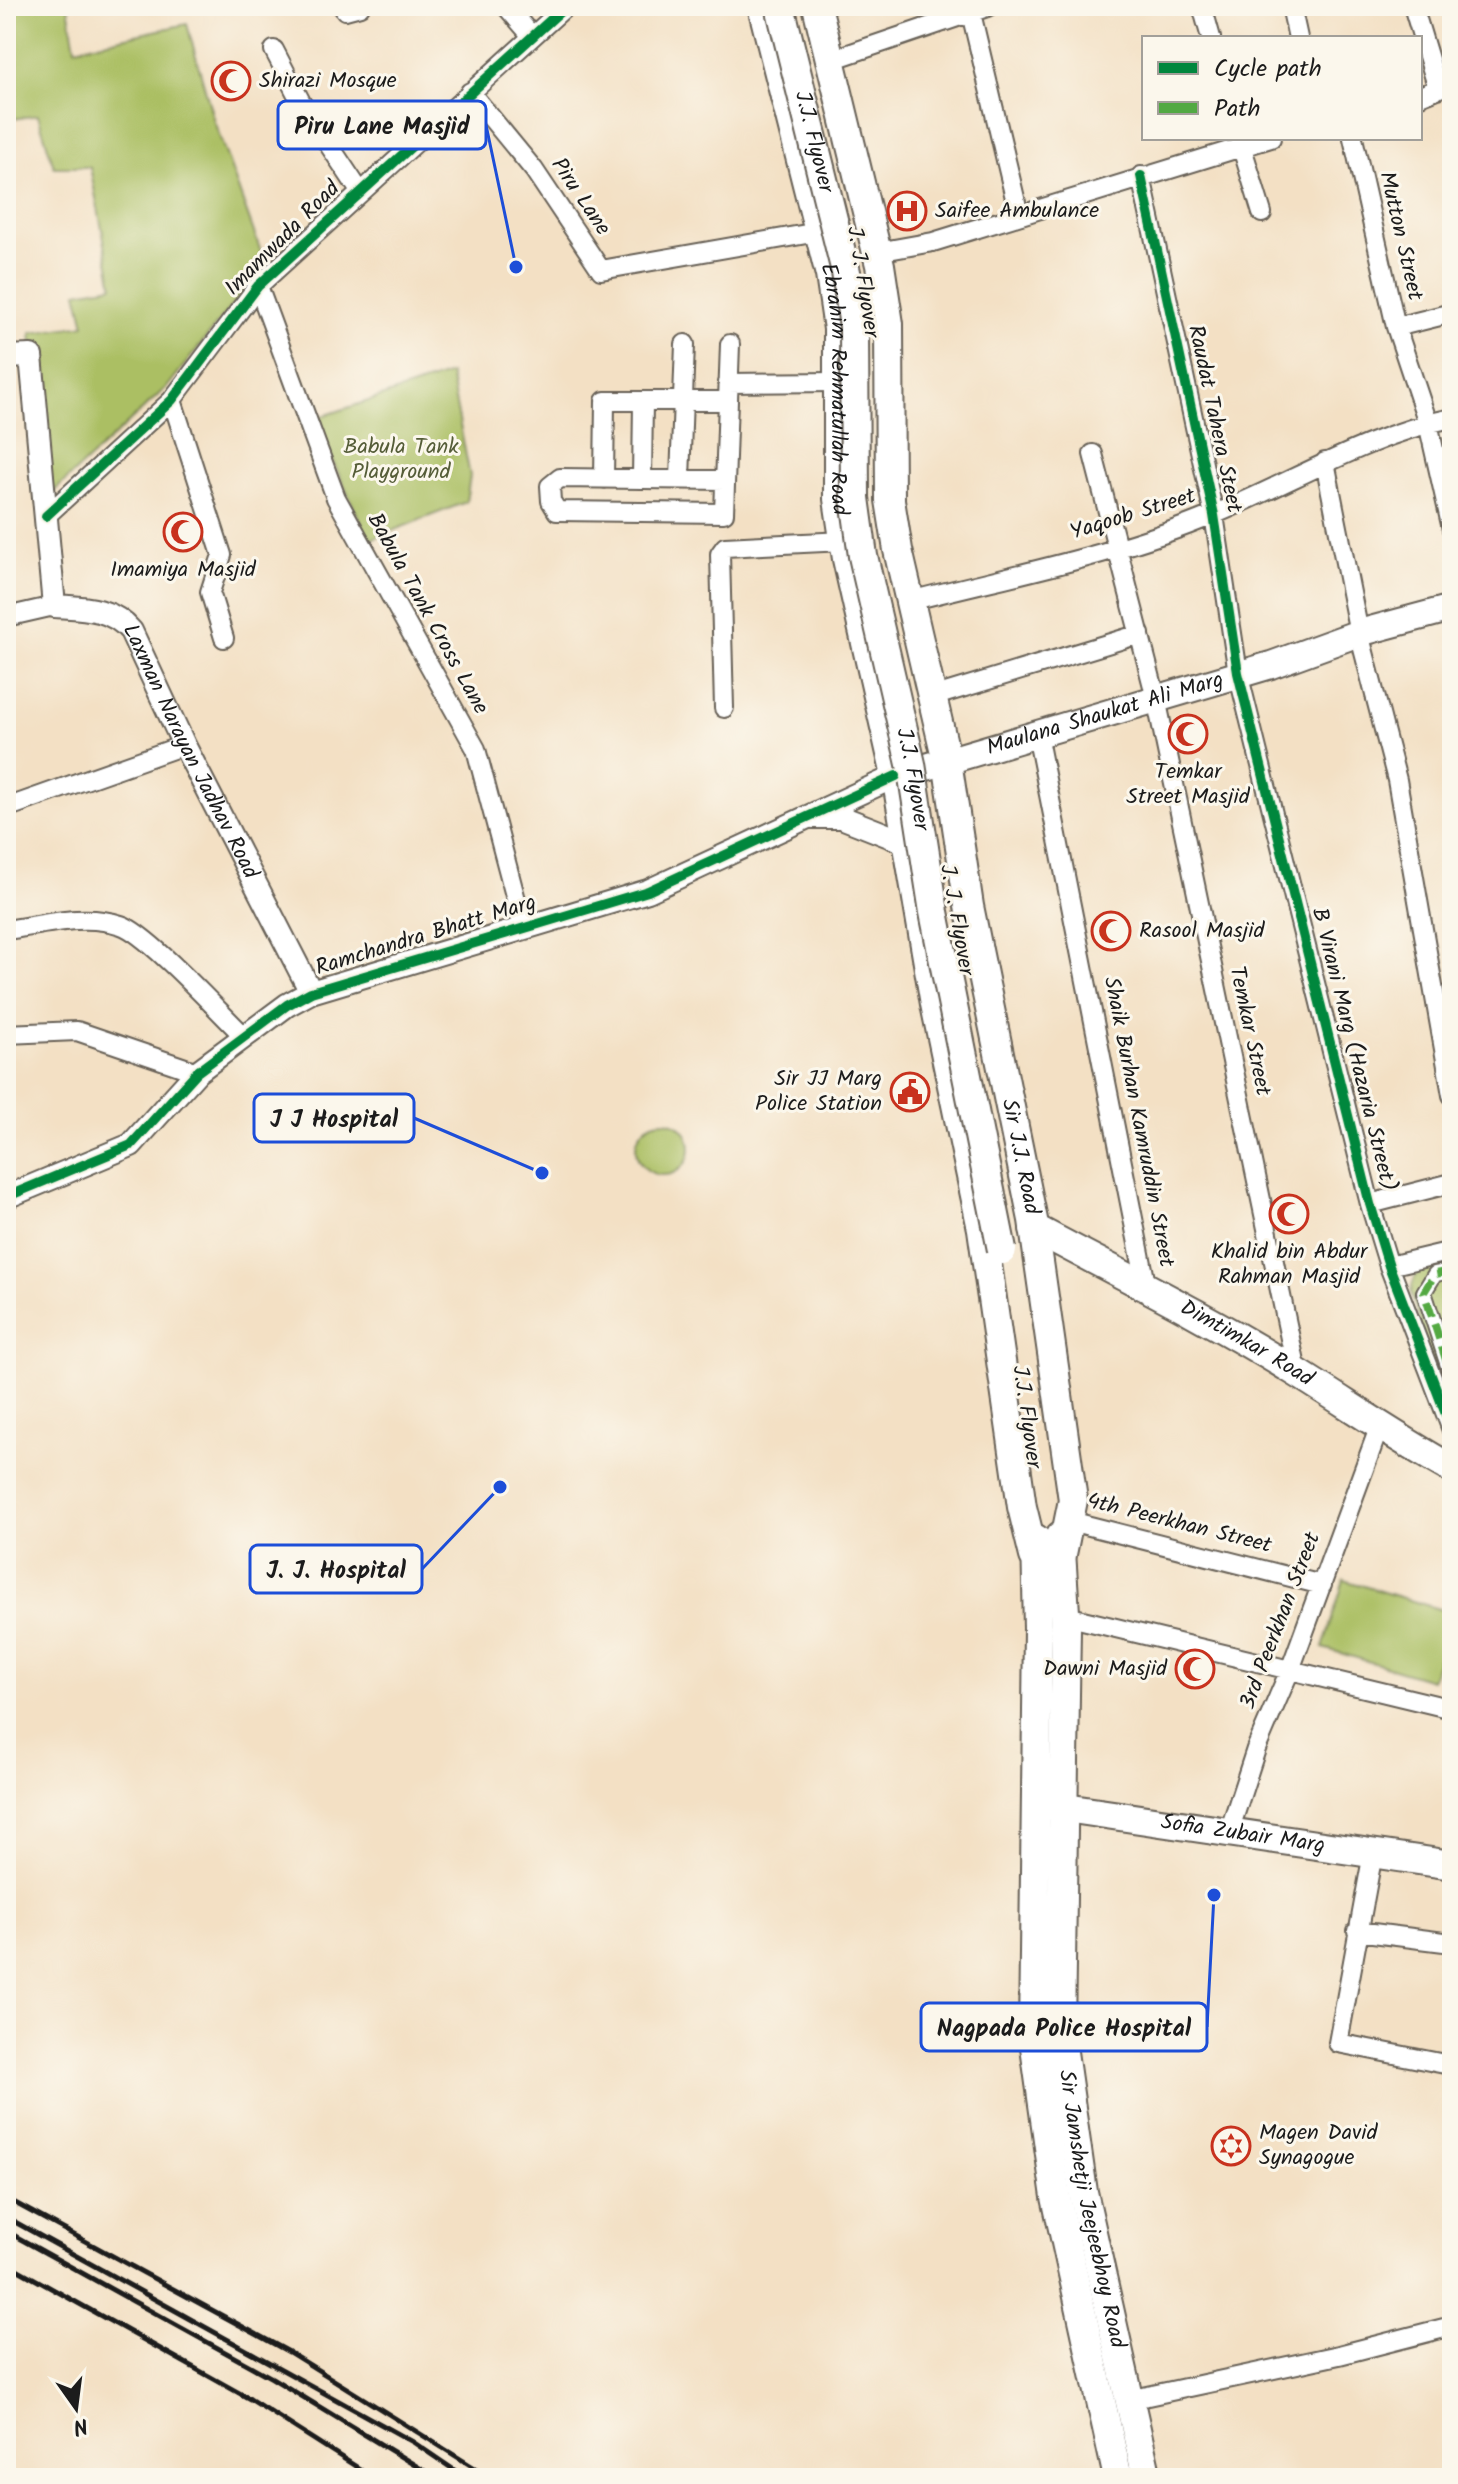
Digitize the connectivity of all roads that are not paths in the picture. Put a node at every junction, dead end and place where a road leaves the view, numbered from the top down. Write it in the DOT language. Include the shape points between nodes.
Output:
graph roads {
  1 [pos="342,6"];
  2 [pos="360,6"];
  3 [pos="506,6"];
  4 [pos="566,6"];
  5 [pos="762,6"];
  6 [pos="780,6"];
  7 [pos="799,6"];
  8 [pos="817,6"];
  9 [pos="990,6"];
  10 [pos="1202,6"];
  11 [pos="1291,6"];
  12 [pos="1413,6"];
  13 [pos="971,13"];
  14 [pos="531,35"];
  15 [pos="1210,36"];
  16 [pos="1298,36"];
  17 [pos="274,50"];
  18 [pos="831,60"];
  19 [pos="1445,86"];
  20 [pos="470,92"];
  21 [pos="1422,95"];
  22 [pos="1353,140"];
  23 [pos="1240,143"];
  24 [pos="1141,176"];
  25 [pos="359,190"];
  26 [pos="1262,213"];
  27 [pos="1019,215"];
  28 [pos="818,232"];
  29 [pos="877,252"];
  30 [pos="258,286"];
  31 [pos="1452,313"];
  32 [pos="1396,327"];
  33 [pos="685,344"];
  34 [pos="730,344"];
  35 [pos="6,357"];
  36 [pos="838,382"];
  37 [pos="728,392"];
  38 [pos="172,400"];
  39 [pos="682,400"];
  40 [pos="643,401"];
  41 [pos="1452,418"];
  42 [pos="1428,423"];
  43 [pos="1093,454"];
  44 [pos="1325,462"];
  45 [pos="604,479"];
  46 [pos="638,479"];
  47 [pos="680,479"];
  48 [pos="725,480"];
  49 [pos="635,512"];
  50 [pos="724,513"];
  51 [pos="1214,515"];
  52 [pos="46,516"];
  53 [pos="1452,529"];
  54 [pos="844,541"];
  55 [pos="725,547"];
  56 [pos="1119,547"];
  57 [pos="910,601"];
  58 [pos="54,606"];
  59 [pos="1452,608"];
  60 [pos="6,617"];
  61 [pos="1359,633"];
  62 [pos="1140,634"];
  63 [pos="224,638"];
  64 [pos="1238,673"];
  65 [pos="932,697"];
  66 [pos="1156,698"];
  67 [pos="724,708"];
  68 [pos="1037,734"];
  69 [pos="184,745"];
  70 [pos="947,761"];
  71 [pos="896,776"];
  72 [pos="7,805"];
  73 [pos="805,817"];
  74 [pos="907,843"];
  75 [pos="523,926"];
  76 [pos="6,930"];
  77 [pos="311,992"];
  78 [pos="6,1034"];
  79 [pos="244,1036"];
  80 [pos="197,1072"];
  81 [pos="1452,1095"];
  82 [pos="1452,1183"];
  83 [pos="6,1197"];
  84 [pos="1370,1204"];
  85 [pos="1019,1240"];
  86 [pos="1452,1251"];
  87 [pos="1389,1266"];
  88 [pos="1452,1271"];
  89 [pos="1452,1279"];
  90 [pos="1146,1284"];
  91 [pos="1424,1292"];
  92 [pos="1297,1372"];
  93 [pos="1452,1378"];
  94 [pos="1379,1428"];
  95 [pos="1452,1430"];
  96 [pos="1452,1469"];
  97 [pos="1070,1521"];
  98 [pos="1048,1555"];
  99 [pos="1322,1585"];
  100 [pos="1066,1616"];
  101 [pos="1290,1670"];
  102 [pos="1452,1709"];
  103 [pos="1048,1805"];
  104 [pos="1229,1832"];
  105 [pos="1373,1853"];
  106 [pos="1452,1865"];
  107 [pos="1357,1931"];
  108 [pos="1452,1943"];
  109 [pos="1450,2065"];
  110 [pos="1452,2326"];
  111 [pos="1129,2400"];
  112 [pos="1110,2443"];
  113 [pos="1101,2478"];
  114 [pos="1118,2478"];
  115 [pos="1147,2478"];
  1 -- 2 [label="street"];
  3 -- 14 [label="street"];
  4 -- 14 [label="street, Imamwada Road"];
  5 -- 28 [label="main road, Ebrahim Rehmatullah Road"];
  6 -- 85 [label="main road, J.J. Flyover, bridge" via="846,272 854,327 855,498 863,556 911,764 934,912"];
  7 -- 85 [label="main road, J. J. Flyover" via="865,268 873,326 874,497 882,553 929,761 961,953"];
  8 -- 18 [label="main road"];
  9 -- 13 [label="street"];
  10 -- 15 [label="street"];
  11 -- 16 [label="street"];
  12 -- 19 [label="street"];
  13 -- 18 [label="street"];
  13 -- 27 [label="street"];
  14 -- 20 [label="street, Imamwada Road"];
  17 -- 25 [label="street" via="303,106"];
  18 -- 29 [label="main road"];
  19 -- 21 [label="street"];
  20 -- 25 [label="street, Imamwada Road"];
  20 -- 28 [label="street, Piru Lane" via="534,170 601,270"];
  22 -- 32 [label="street, Mutton Street"];
  23 -- 24 [label="street"];
  23 -- 26 [label="street"];
  24 -- 27 [label="street"];
  24 -- 51 [label="street, Raudat Tahera Steet"];
  25 -- 30 [label="street, Imamwada Road"];
  27 -- 29 [label="street" via="933,242"];
  28 -- 36 [label="main road, Ebrahim Rehmatullah Road" via="838,329"];
  29 -- 57 [label="main road" via="889,324 890,500"];
  30 -- 38 [label="street, Imamwada Road"];
  30 -- 75 [label="street, Babula Tank Cross Lane" via="336,498 476,749"];
  31 -- 32 [label="street"];
  32 -- 42 [label="street, Mutton Street"];
  33 -- 39 [label="street"];
  34 -- 37 [label="street"];
  35 -- 52 [label="street" via="31,356"];
  36 -- 37 [label="street"];
  36 -- 54 [label="main road, Ebrahim Rehmatullah Road" via="838,499"];
  37 -- 39 [label="street"];
  37 -- 48 [label="street"];
  38 -- 52 [label="street, Imamwada Road"];
  38 -- 63 [label="street" via="222,555 210,592"];
  39 -- 40 [label="street"];
  39 -- 47 [label="street"];
  40 -- 45 [label="street" via="605,401"];
  40 -- 46 [label="street"];
  41 -- 42 [label="street, Yaqoob Street"];
  42 -- 44 [label="street, Yaqoob Street"];
  42 -- 53 [label="street, Mutton Street"];
  43 -- 56 [label="street, Temkar Street"];
  44 -- 51 [label="street, Yaqoob Street"];
  44 -- 61 [label="street"];
  45 -- 46 [label="street"];
  45 -- 49 [label="street" via="554,481 552,506 557,511"];
  46 -- 47 [label="street"];
  46 -- 49 [label="street"];
  47 -- 48 [label="street"];
  48 -- 50 [label="street"];
  49 -- 50 [label="street"];
  50 -- 55 [label="street"];
  51 -- 56 [label="street, Yaqoob Street"];
  51 -- 64 [label="street, Raudat Tahera Steet"];
  52 -- 58 [label="street"];
  54 -- 55 [label="street"];
  54 -- 71 [label="main road, Ebrahim Rehmatullah Road"];
  55 -- 67 [label="street" via="720,554"];
  56 -- 57 [label="street, Yaqoob Street"];
  56 -- 62 [label="street, Temkar Street"];
  57 -- 65 [label="main road"];
  58 -- 60 [label="street, Laxman Narayan Jadhav Road"];
  58 -- 69 [label="street, Laxman Narayan Jadhav Road" via="100,610 122,621"];
  59 -- 61 [label="main road, Maulana Shaukat Ali Marg"];
  61 -- 64 [label="main road, Maulana Shaukat Ali Marg"];
  61 -- 81 [label="street" via="1397,780"];
  62 -- 65 [label="street"];
  62 -- 66 [label="street, Temkar Street"];
  64 -- 66 [label="main road, Maulana Shaukat Ali Marg"];
  64 -- 84 [label="street, B Virani Marg (Hazaria Street)"];
  65 -- 70 [label="main road"];
  66 -- 68 [label="main road, Maulana Shaukat Ali Marg"];
  66 -- 92 [label="street, Temkar Street"];
  68 -- 70 [label="main road, Maulana Shaukat Ali Marg"];
  68 -- 90 [label="street, Shaik Burhan Kamruddin Street"];
  69 -- 72 [label="street"];
  69 -- 77 [label="street, Laxman Narayan Jadhav Road"];
  70 -- 71 [label="main road, Maulana Shaukat Ali Marg"];
  70 -- 85 [label="main road, Sir J.J. Road"];
  71 -- 73 [label="street, Ramchandra Bhatt Marg"];
  71 -- 74 [label="main road"];
  73 -- 74 [label="street" via="841,817"];
  73 -- 75 [label="street, Ramchandra Bhatt Marg" via="648,891"];
  74 -- 98 [label="main road" via="982,1229 1022,1507"];
  75 -- 77 [label="street, Ramchandra Bhatt Marg"];
  76 -- 79 [label="street" via="81,919 124,925"];
  77 -- 79 [label="street, Ramchandra Bhatt Marg"];
  78 -- 80 [label="street" via="77,1031"];
  79 -- 80 [label="street, Ramchandra Bhatt Marg"];
  80 -- 83 [label="street, Ramchandra Bhatt Marg" via="131,1145"];
  82 -- 84 [label="street"];
  84 -- 87 [label="street, B Virani Marg (Hazaria Street)"];
  85 -- 90 [label="main road, Dimtimkar Road"];
  85 -- 97 [label="main road, Sir J.J. Road" via="1073,1500"];
  85 -- 98 [label="main road, J. J. Flyover"];
  86 -- 87 [label="street"];
  87 -- 95 [label="street, B Virani Marg (Hazaria Street)"];
  88 -- 91 [label="street" via="1435,1274"];
  89 -- 91 [label="street"];
  90 -- 92 [label="main road, Dimtimkar Road"];
  91 -- 93 [label="street"];
  92 -- 94 [label="main road, Dimtimkar Road"];
  94 -- 96 [label="main road, Dimtimkar Road"];
  94 -- 99 [label="street, 3rd Peerkhan Street"];
  97 -- 98 [label="main road, Sir J.J. Road"];
  97 -- 99 [label="street, 4th Peerkhan Street"];
  98 -- 100 [label="main road, Sir Jamshetji Jeejeebhoy Road"];
  98 -- 103 [label="main road, Sir Jamshetji Jeejeebhoy Road" via="1038,1629"];
  99 -- 101 [label="street, 3rd Peerkhan Street"];
  100 -- 101 [label="street"];
  100 -- 103 [label="main road, Sir Jamshetji Jeejeebhoy Road"];
  101 -- 102 [label="street"];
  101 -- 104 [label="street, 3rd Peerkhan Street"];
  103 -- 104 [label="main road, Sofia Zubair Marg"];
  103 -- 111 [label="main road, Sir Jamshetji Jeejeebhoy Road" via="1060,2031 1083,2192"];
  103 -- 112 [label="main road, Sir Jamshetji Jeejeebhoy Road" via="1033,2033 1056,2197"];
  104 -- 105 [label="main road, Sofia Zubair Marg"];
  105 -- 106 [label="main road, Sofia Zubair Marg"];
  105 -- 107 [label="street"];
  107 -- 108 [label="street"];
  107 -- 109 [label="street" via="1338,2043"];
  110 -- 111 [label="street"];
  111 -- 115 [label="main road, Sir Jamshetji Jeejeebhoy Road"];
  112 -- 113 [label="main road"];
  112 -- 114 [label="main road, Sir Jamshetji Jeejeebhoy Road"];
}
